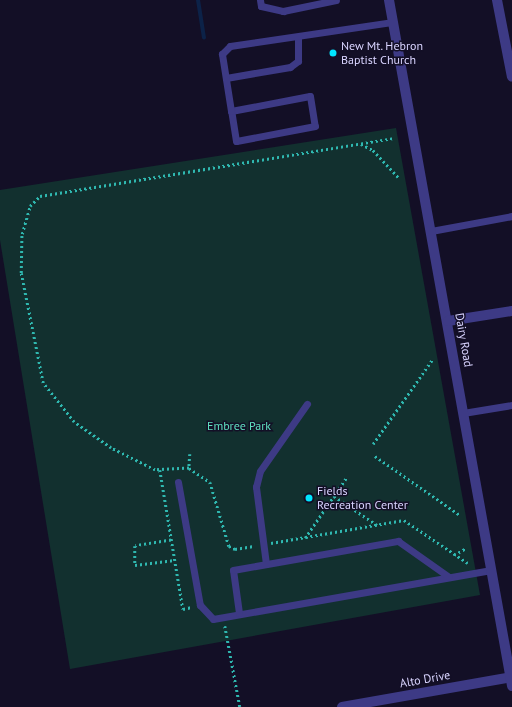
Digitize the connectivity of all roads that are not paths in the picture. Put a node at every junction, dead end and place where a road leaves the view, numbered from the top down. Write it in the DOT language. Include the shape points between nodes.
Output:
graph roads {
  1 [pos="260,0"];
  2 [pos="336,0"];
  3 [pos="389,0"];
  4 [pos="498,0"];
  5 [pos="393,22"];
  6 [pos="298,38"];
  7 [pos="512,77"];
  8 [pos="226,78"];
  9 [pos="231,111"];
  10 [pos="512,216"];
  11 [pos="431,230"];
  12 [pos="512,310"];
  13 [pos="448,322"];
  14 [pos="307,404"];
  15 [pos="512,405"];
  16 [pos="463,414"];
  17 [pos="178,482"];
  18 [pos="266,564"];
  19 [pos="490,570"];
  20 [pos="448,577"];
  21 [pos="239,613"];
  22 [pos="512,680"];
  23 [pos="342,707"];
  1 -- 2 [label="lane" via="261,6 283,12"];
  3 -- 5 [label="street, Dairy Road"];
  4 -- 7 [label="street"];
  5 -- 6 [label="lane"];
  5 -- 11 [label="street, Dairy Road"];
  6 -- 8 [label="lane" via="298,61 290,67"];
  6 -- 8 [label="lane" via="287,35 230,46 222,54"];
  8 -- 9 [label="lane"];
  9 -- 9 [label="lane" via="236,141 315,126 310,96"];
  10 -- 11 [label="lane"];
  11 -- 13 [label="street, Dairy Road"];
  12 -- 13 [label="street"];
  13 -- 16 [label="street, Dairy Road"];
  14 -- 18 [label="lane" via="260,471 256,511"];
  15 -- 16 [label="lane"];
  16 -- 19 [label="street, Dairy Road"];
  17 -- 21 [label="lane" via="200,605 212,619"];
  18 -- 20 [label="lane" via="398,540"];
  18 -- 21 [label="lane" via="233,570"];
  19 -- 20 [label="lane"];
  19 -- 22 [label="street, Dairy Road"];
  20 -- 21 [label="lane"];
  22 -- 23 [label="street, Alto Drive"];
}
